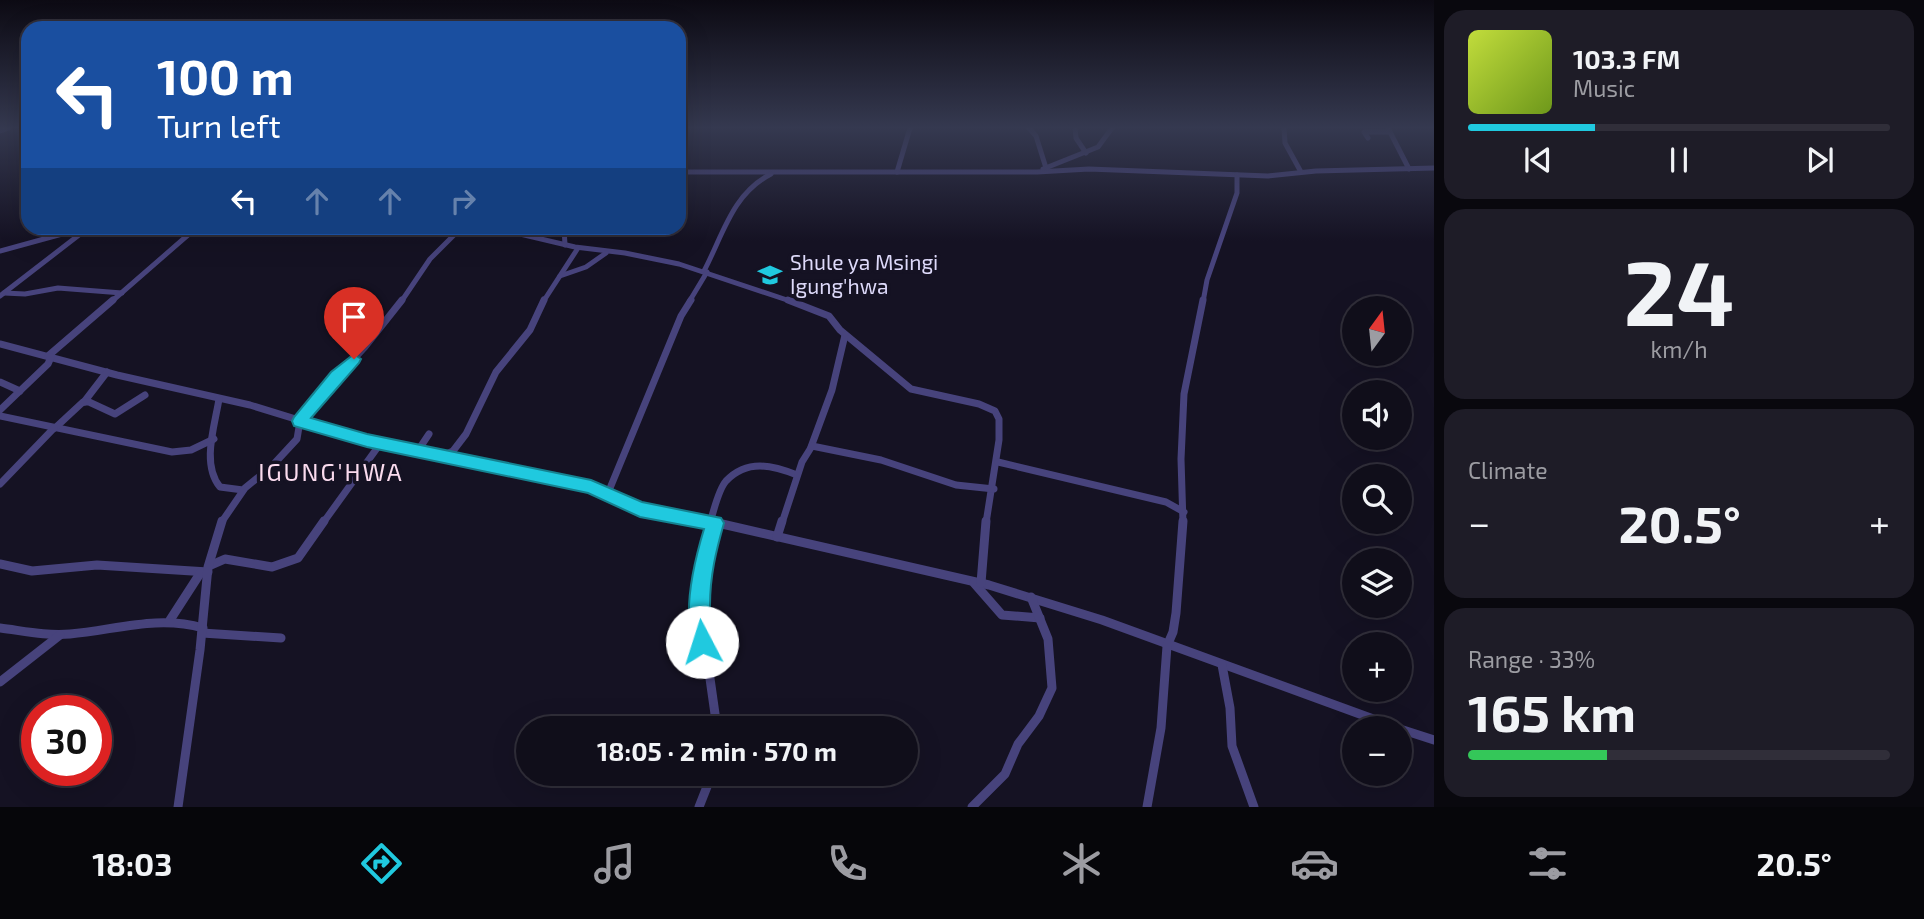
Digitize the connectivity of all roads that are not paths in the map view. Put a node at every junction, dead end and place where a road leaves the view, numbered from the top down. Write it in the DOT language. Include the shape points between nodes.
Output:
graph roads {
  1 [pos="898,166"];
  2 [pos="1050,166"];
  3 [pos="1297,166"];
  4 [pos="1407,166"];
  5 [pos="1046,167"];
  6 [pos="1409,169"];
  7 [pos="1434,169"];
  8 [pos="686,172"];
  9 [pos="775,172"];
  10 [pos="897,172"];
  11 [pos="1037,172"];
  12 [pos="1301,172"];
  13 [pos="1237,175"];
  14 [pos="61,235"];
  15 [pos="79,235"];
  16 [pos="188,235"];
  17 [pos="454,235"];
  18 [pos="537,235"];
  19 [pos="564,235"];
  20 [pos="565,245"];
  21 [pos="578,248"];
  22 [pos="0,251"];
  23 [pos="607,252"];
  24 [pos="705,272"];
  25 [pos="560,276"];
  26 [pos="122,293"];
  27 [pos="2,295"];
  28 [pos="845,335"];
  29 [pos="0,344"];
  30 [pos="49,357"];
  31 [pos="107,372"];
  32 [pos="0,382"];
  33 [pos="20,391"];
  34 [pos="145,395"];
  35 [pos="219,399"];
  36 [pos="84,402"];
  37 [pos="0,410"];
  38 [pos="0,416"];
  39 [pos="300,421"];
  40 [pos="55,428"];
  41 [pos="429,434"];
  42 [pos="214,439"];
  43 [pos="380,443"];
  44 [pos="811,447"];
  45 [pos="417,452"];
  46 [pos="441,457"];
  47 [pos="998,462"];
  48 [pos="797,475"];
  49 [pos="1,482"];
  50 [pos="993,489"];
  51 [pos="243,490"];
  52 [pos="608,493"];
  53 [pos="1184,512"];
  54 [pos="713,522"];
  55 [pos="777,537"];
  56 [pos="3,567"];
  57 [pos="206,570"];
  58 [pos="976,581"];
  59 [pos="1031,597"];
  60 [pos="1040,618"];
  61 [pos="170,620"];
  62 [pos="0,628"];
  63 [pos="202,631"];
  64 [pos="61,634"];
  65 [pos="281,638"];
  66 [pos="1167,646"];
  67 [pos="1222,665"];
  68 [pos="0,682"];
  69 [pos="716,716"];
  70 [pos="1367,716"];
  71 [pos="1412,732"];
  72 [pos="1434,740"];
  73 [pos="707,786"];
  74 [pos="180,807"];
  75 [pos="699,807"];
  76 [pos="972,807"];
  77 [pos="1147,807"];
  78 [pos="1254,807"];
  1 -- 10 [label="street"];
  2 -- 5 [label="street"];
  3 -- 12 [label="street"];
  4 -- 6 [label="street"];
  5 -- 11 [label="street"];
  6 -- 7 [label="street"];
  6 -- 12 [label="street"];
  8 -- 9 [label="street"];
  9 -- 10 [label="street"];
  9 -- 24 [label="street" via="742,194"];
  10 -- 11 [label="street"];
  11 -- 13 [label="street" via="1089,169"];
  12 -- 13 [label="street"];
  13 -- 53 [label="street" via="1237,193 1207,280 1184,394"];
  14 -- 22 [label="street"];
  15 -- 27 [label="street"];
  16 -- 26 [label="street"];
  17 -- 39 [label="street"];
  18 -- 20 [label="street"];
  19 -- 20 [label="street"];
  20 -- 21 [label="street"];
  21 -- 23 [label="street"];
  21 -- 25 [label="street"];
  23 -- 24 [label="street"];
  23 -- 25 [label="street" via="586,267"];
  24 -- 28 [label="street" via="825,314"];
  24 -- 52 [label="street" via="681,316"];
  25 -- 46 [label="street" via="530,330 496,372 461,441"];
  26 -- 27 [label="street" via="58,288"];
  26 -- 30 [label="street"];
  28 -- 44 [label="street" via="836,377"];
  28 -- 47 [label="street" via="911,389 995,411"];
  29 -- 30 [label="street"];
  30 -- 31 [label="street"];
  30 -- 33 [label="street" via="48,364"];
  31 -- 35 [label="street"];
  31 -- 36 [label="street"];
  32 -- 33 [label="street"];
  33 -- 37 [label="street"];
  34 -- 36 [label="street" via="115,414"];
  35 -- 39 [label="street"];
  35 -- 42 [label="street"];
  36 -- 40 [label="street"];
  38 -- 40 [label="street"];
  39 -- 43 [label="street"];
  39 -- 51 [label="street" via="298,439"];
  40 -- 42 [label="street" via="178,452"];
  40 -- 49 [label="street"];
  41 -- 45 [label="street"];
  42 -- 51 [label="street" via="210,465 214,483"];
  43 -- 45 [label="street"];
  43 -- 57 [label="street" via="298,558 272,567 225,559"];
  44 -- 48 [label="street"];
  44 -- 50 [label="street" via="881,460 956,485"];
  45 -- 46 [label="street"];
  46 -- 52 [label="street"];
  47 -- 50 [label="street"];
  47 -- 53 [label="street" via="1166,502"];
  48 -- 54 [label="street" via="775,466 752,465 724,482"];
  48 -- 55 [label="street"];
  50 -- 58 [label="street"];
  51 -- 57 [label="street" via="220,524"];
  52 -- 54 [label="street" via="640,509"];
  53 -- 66 [label="street" via="1176,613"];
  54 -- 55 [label="street"];
  54 -- 69 [label="street" via="699,608"];
  55 -- 58 [label="street"];
  56 -- 57 [label="street" via="32,571 97,565"];
  57 -- 61 [label="street"];
  57 -- 63 [label="street"];
  58 -- 59 [label="street"];
  58 -- 60 [label="street" via="1002,615"];
  59 -- 60 [label="street"];
  59 -- 66 [label="street"];
  60 -- 76 [label="street" via="1048,639 1052,688 1005,774"];
  61 -- 63 [label="street"];
  61 -- 64 [label="street"];
  62 -- 64 [label="street"];
  63 -- 65 [label="street"];
  63 -- 74 [label="street"];
  64 -- 68 [label="street"];
  66 -- 67 [label="street"];
  66 -- 77 [label="street" via="1159,741"];
  67 -- 70 [label="street"];
  67 -- 78 [label="street" via="1232,746"];
  71 -- 72 [label="street"];
  73 -- 75 [label="street"];
}
